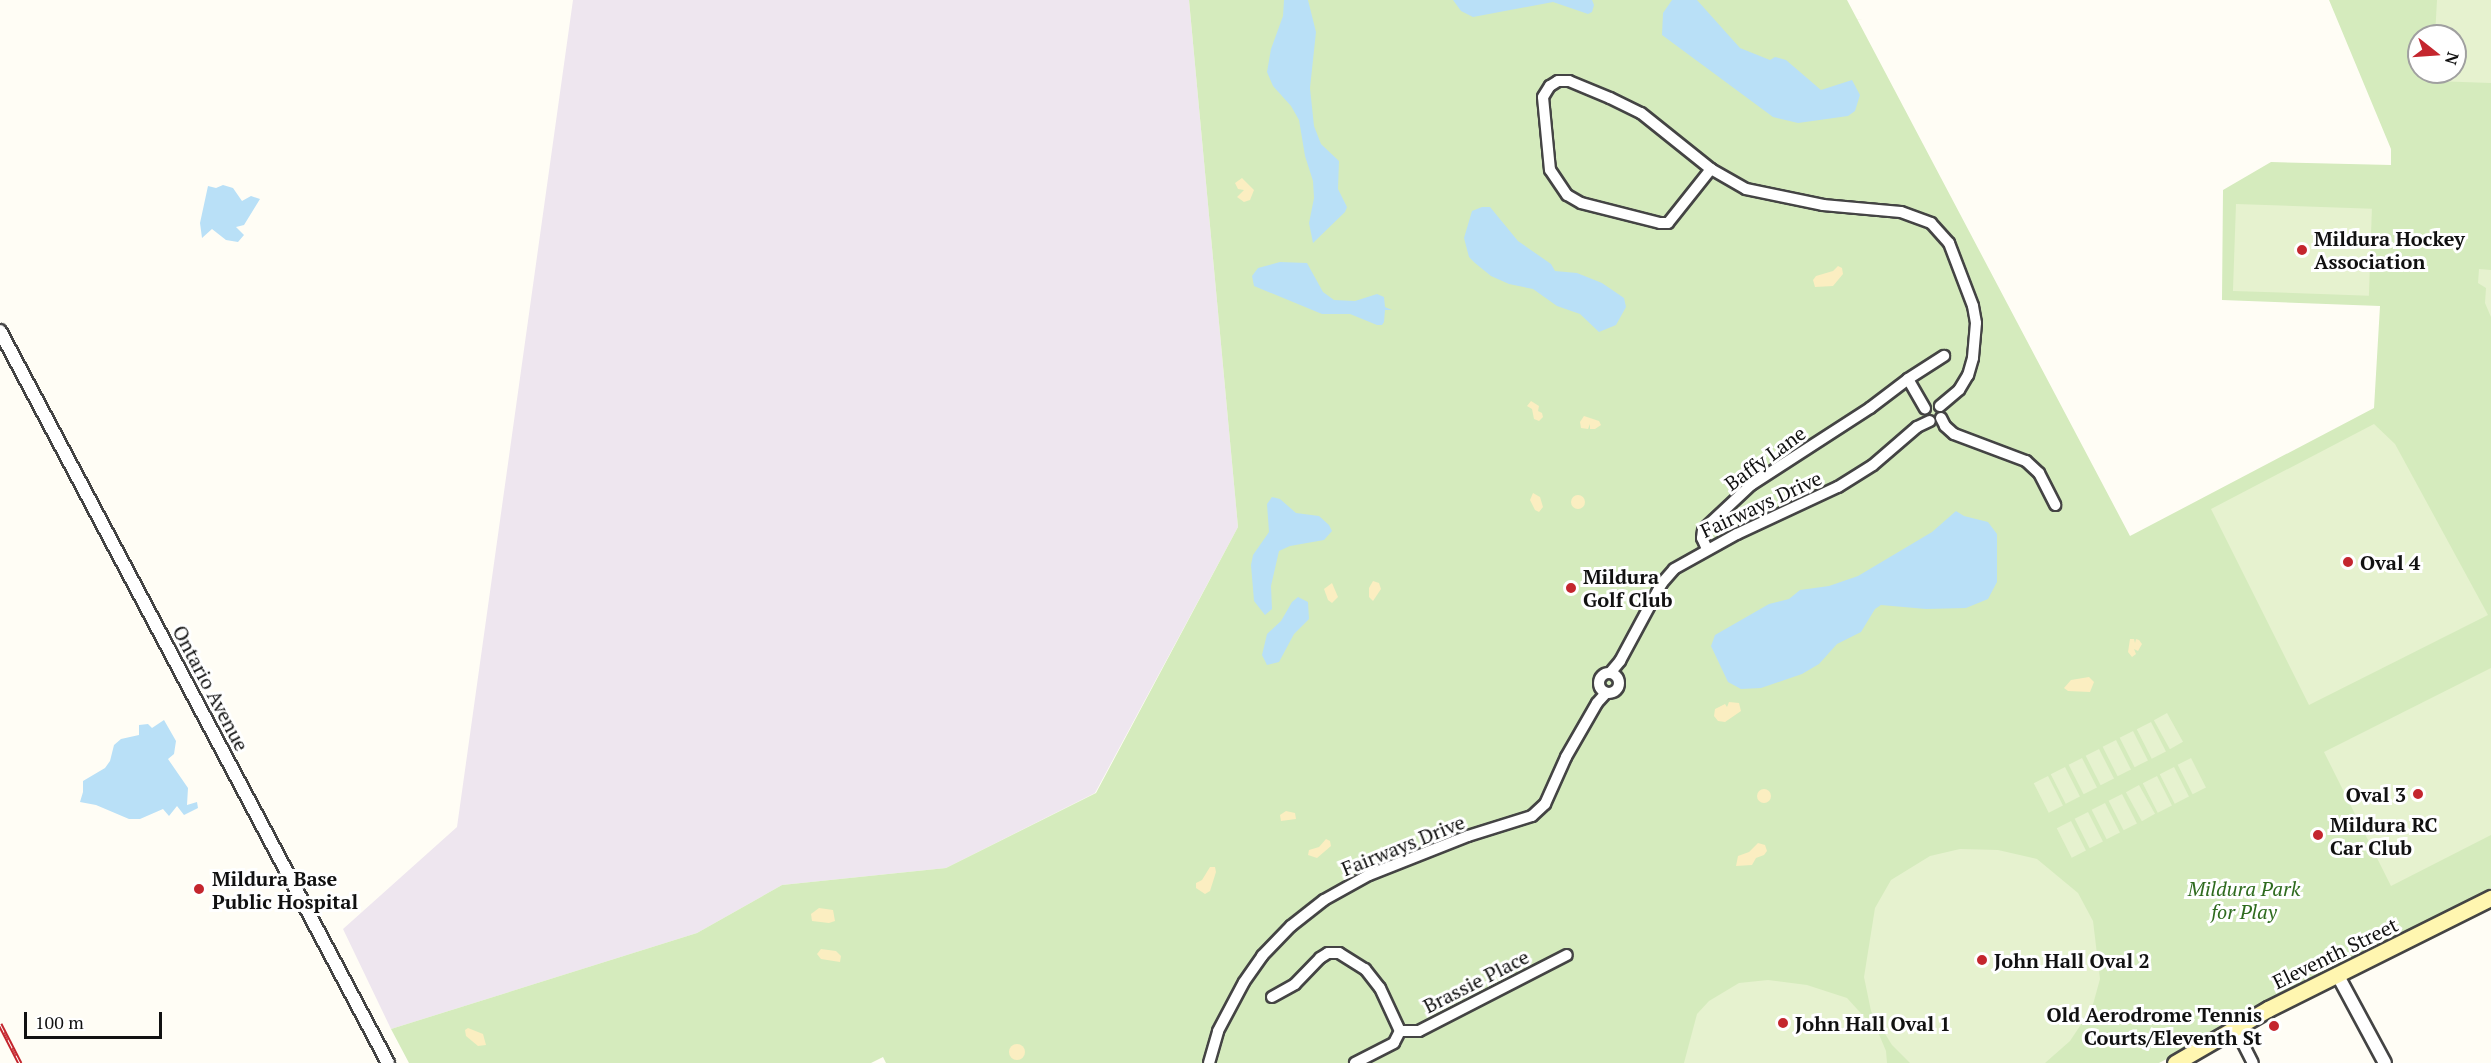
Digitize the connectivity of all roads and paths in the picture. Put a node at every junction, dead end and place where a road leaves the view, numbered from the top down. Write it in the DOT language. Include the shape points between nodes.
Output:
graph roads {
  1 [pos="1711,169"];
  2 [pos="0,331"];
  3 [pos="1944,356"];
  4 [pos="1908,379"];
  5 [pos="1932,412"];
  6 [pos="2055,506"];
  7 [pos="1707,549"];
  8 [pos="1613,675"];
  9 [pos="1603,691"];
  10 [pos="2491,898"];
  11 [pos="1567,955"];
  12 [pos="2340,978"];
  13 [pos="1272,997"];
  14 [pos="1400,1031"];
  15 [pos="2237,1032"];
  16 [pos="388,1063"];
  17 [pos="1209,1063"];
  18 [pos="1355,1063"];
  19 [pos="2175,1063"];
  20 [pos="2183,1063"];
  21 [pos="2253,1063"];
  22 [pos="2385,1063"];
  1 -- 1 [label="street, Fairways Drive" via="1641,113 1610,98 1569,81 1558,81 1543,97 1550,170 1567,195 1581,203 1668,223"];
  1 -- 5 [label="street, Fairways Drive" via="1757,193 1831,206 1901,212 1924,219 1938,229 1953,252 1976,323 1968,375 1959,390"];
  2 -- 16 [label="street, Ontario Avenue"];
  3 -- 4 [label="street"];
  4 -- 5 [label="street"];
  4 -- 7 [label="street, Baffy Lane" via="1751,485 1703,530"];
  5 -- 6 [label="street" via="1954,434 2026,461 2044,481"];
  5 -- 7 [label="street, Fairways Drive" via="1873,465 1838,487"];
  7 -- 8 [label="street, Fairways Drive" via="1668,575"];
  8 -- 9 [label="street" via="1604,674 1599,680"];
  8 -- 9 [label="street" via="1617,688 1612,693"];
  9 -- 17 [label="street, Fairways Drive" via="1545,804 1532,816 1369,875 1324,900 1291,926 1262,956 1234,998 1218,1031"];
  10 -- 12 [label="main road, Eleventh Street"];
  11 -- 14 [label="street, Brassie Place" via="1419,1031"];
  12 -- 15 [label="main road, Eleventh Street"];
  12 -- 22 [label="street"];
  13 -- 14 [label="street" via="1301,979 1324,954 1339,953 1373,978"];
  14 -- 18 [label="street" via="1394,1043"];
  15 -- 19 [label="main road, Eleventh Street"];
  15 -- 20 [label="main road, Eleventh Street"];
  15 -- 21 [label="street"];
}
